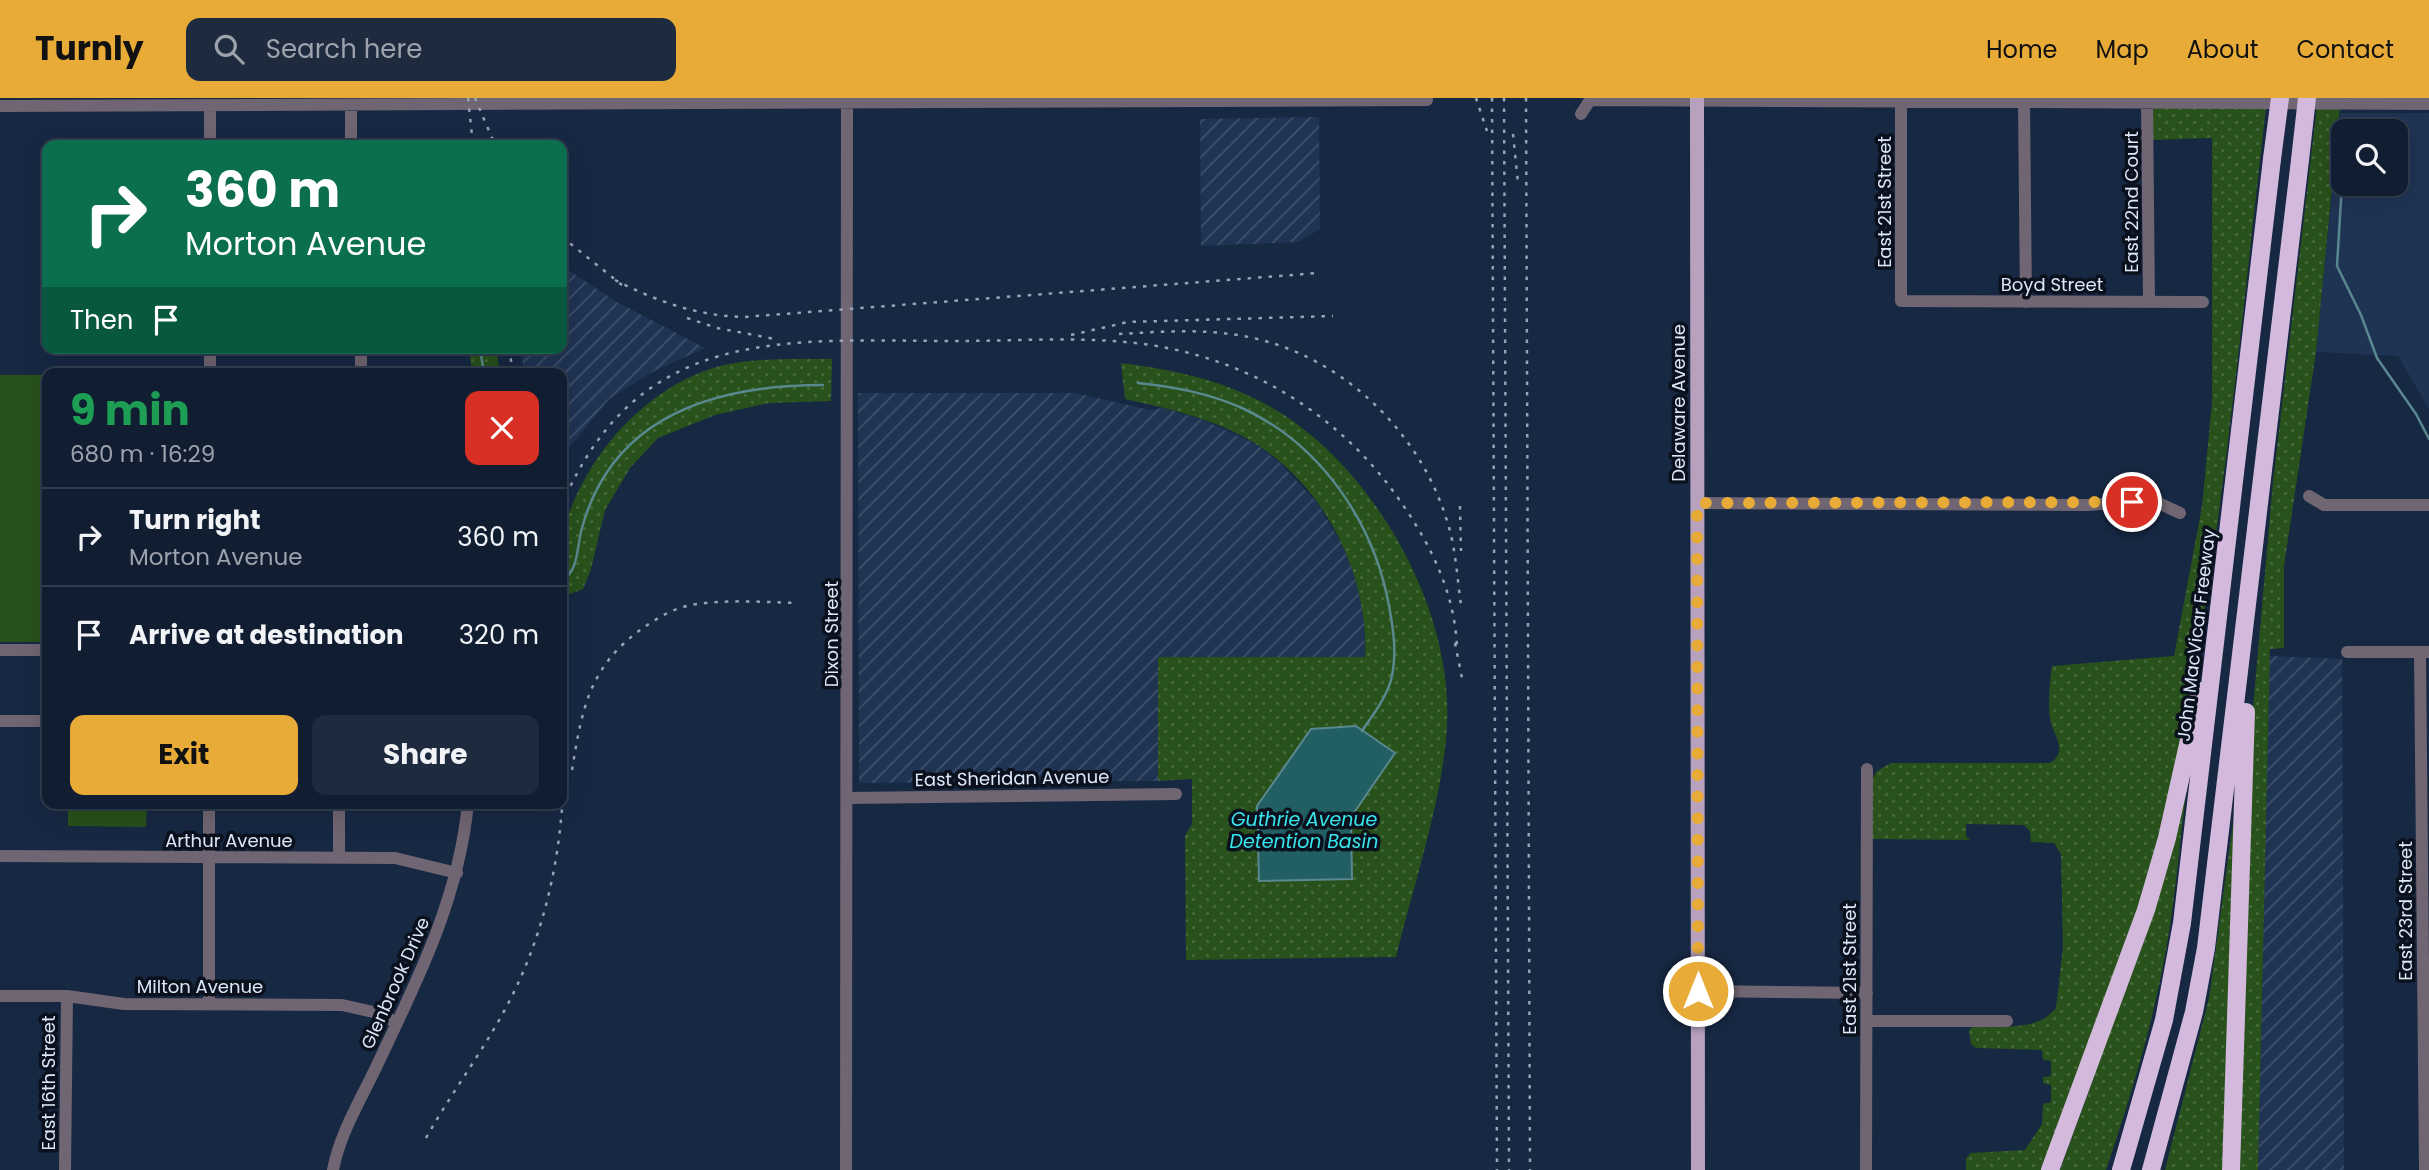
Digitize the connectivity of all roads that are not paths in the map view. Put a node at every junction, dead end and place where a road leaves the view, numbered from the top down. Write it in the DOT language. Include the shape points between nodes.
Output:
graph roads {
  1 [pos="2280,98"];
  2 [pos="2307,98"];
  3 [pos="1427,100"];
  4 [pos="1697,100"];
  5 [pos="847,101"];
  6 [pos="1901,102"];
  7 [pos="2024,102"];
  8 [pos="2147,103"];
  9 [pos="2429,104"];
  10 [pos="210,105"];
  11 [pos="351,105"];
  12 [pos="0,106"];
  13 [pos="1581,114"];
  14 [pos="210,140"];
  15 [pos="351,140"];
  16 [pos="1901,302"];
  17 [pos="2026,302"];
  18 [pos="2149,302"];
  19 [pos="2203,302"];
  20 [pos="2309,496"];
  21 [pos="1697,503"];
  22 [pos="2429,505"];
  23 [pos="2180,513"];
  24 [pos="2219,613"];
  25 [pos="2248,617"];
  26 [pos="0,650"];
  27 [pos="42,650"];
  28 [pos="2347,652"];
  29 [pos="2425,652"];
  30 [pos="0,721"];
  31 [pos="42,721"];
  32 [pos="1867,769"];
  33 [pos="1176,794"];
  34 [pos="848,798"];
  35 [pos="209,809"];
  36 [pos="339,809"];
  37 [pos="467,809"];
  38 [pos="0,856"];
  39 [pos="339,857"];
  40 [pos="209,858"];
  41 [pos="457,873"];
  42 [pos="2426,933"];
  43 [pos="1698,991"];
  44 [pos="1867,993"];
  45 [pos="0,996"];
  46 [pos="66,996"];
  47 [pos="209,1003"];
  48 [pos="1867,1021"];
  49 [pos="2007,1021"];
  50 [pos="397,1023"];
  51 [pos="2122,1166"];
  52 [pos="2152,1166"];
  53 [pos="65,1170"];
  54 [pos="332,1170"];
  55 [pos="846,1170"];
  56 [pos="1698,1170"];
  57 [pos="1866,1170"];
  58 [pos="2050,1170"];
  59 [pos="2231,1170"];
  60 [pos="2425,1170"];
  1 -- 24 [label="highway, John MacVicar Freeway, bridge"];
  2 -- 25 [label="highway, bridge"];
  3 -- 5 [label="street"];
  4 -- 6 [label="street"];
  4 -- 13 [label="street" via="1590,100"];
  4 -- 21 [label="main road, Delaware Avenue"];
  5 -- 11 [label="street"];
  5 -- 34 [label="street, Dixon Street"];
  6 -- 7 [label="street"];
  6 -- 16 [label="street, East 21st Street"];
  7 -- 8 [label="street"];
  7 -- 17 [label="street"];
  8 -- 9 [label="street"];
  8 -- 18 [label="street, East 22nd Court"];
  10 -- 11 [label="street"];
  10 -- 12 [label="street"];
  10 -- 14 [label="street"];
  11 -- 15 [label="street"];
  16 -- 17 [label="street, Boyd Street"];
  17 -- 18 [label="street, Boyd Street"];
  18 -- 19 [label="street, Boyd Street"];
  20 -- 22 [label="street" via="2324,505"];
  21 -- 23 [label="street" via="2086,505 2154,501"];
  21 -- 43 [label="main road, Delaware Avenue"];
  24 -- 51 [label="highway, John MacVicar Freeway" via="2182,923 2164,1020"];
  24 -- 58 [label="highway" via="2147,911"];
  25 -- 52 [label="highway" via="2206,948 2194,1012"];
  25 -- 59 [label="highway"];
  26 -- 27 [label="street"];
  28 -- 29 [label="street"];
  29 -- 42 [label="street, East 23rd Street"];
  30 -- 31 [label="street"];
  32 -- 44 [label="street, East 21st Street"];
  33 -- 34 [label="street, East Sheridan Avenue"];
  34 -- 55 [label="street, Dixon Street"];
  35 -- 40 [label="street"];
  36 -- 39 [label="street"];
  37 -- 41 [label="street, Glenbrook Drive"];
  38 -- 40 [label="street, Arthur Avenue"];
  39 -- 40 [label="street, Arthur Avenue"];
  39 -- 41 [label="street, Arthur Avenue" via="395,858"];
  40 -- 47 [label="street"];
  41 -- 50 [label="street, Glenbrook Drive" via="444,917"];
  42 -- 60 [label="street, East 23rd Street"];
  43 -- 44 [label="street"];
  43 -- 56 [label="main road, Delaware Avenue"];
  44 -- 48 [label="street, East 21st Street"];
  45 -- 46 [label="street, Milton Avenue"];
  46 -- 47 [label="street, Milton Avenue" via="124,1004"];
  46 -- 53 [label="street, East 16th Street"];
  47 -- 50 [label="street, Milton Avenue" via="355,1007"];
  48 -- 49 [label="street"];
  48 -- 57 [label="street, East 21st Street"];
  50 -- 54 [label="street, Glenbrook Drive"];
}
